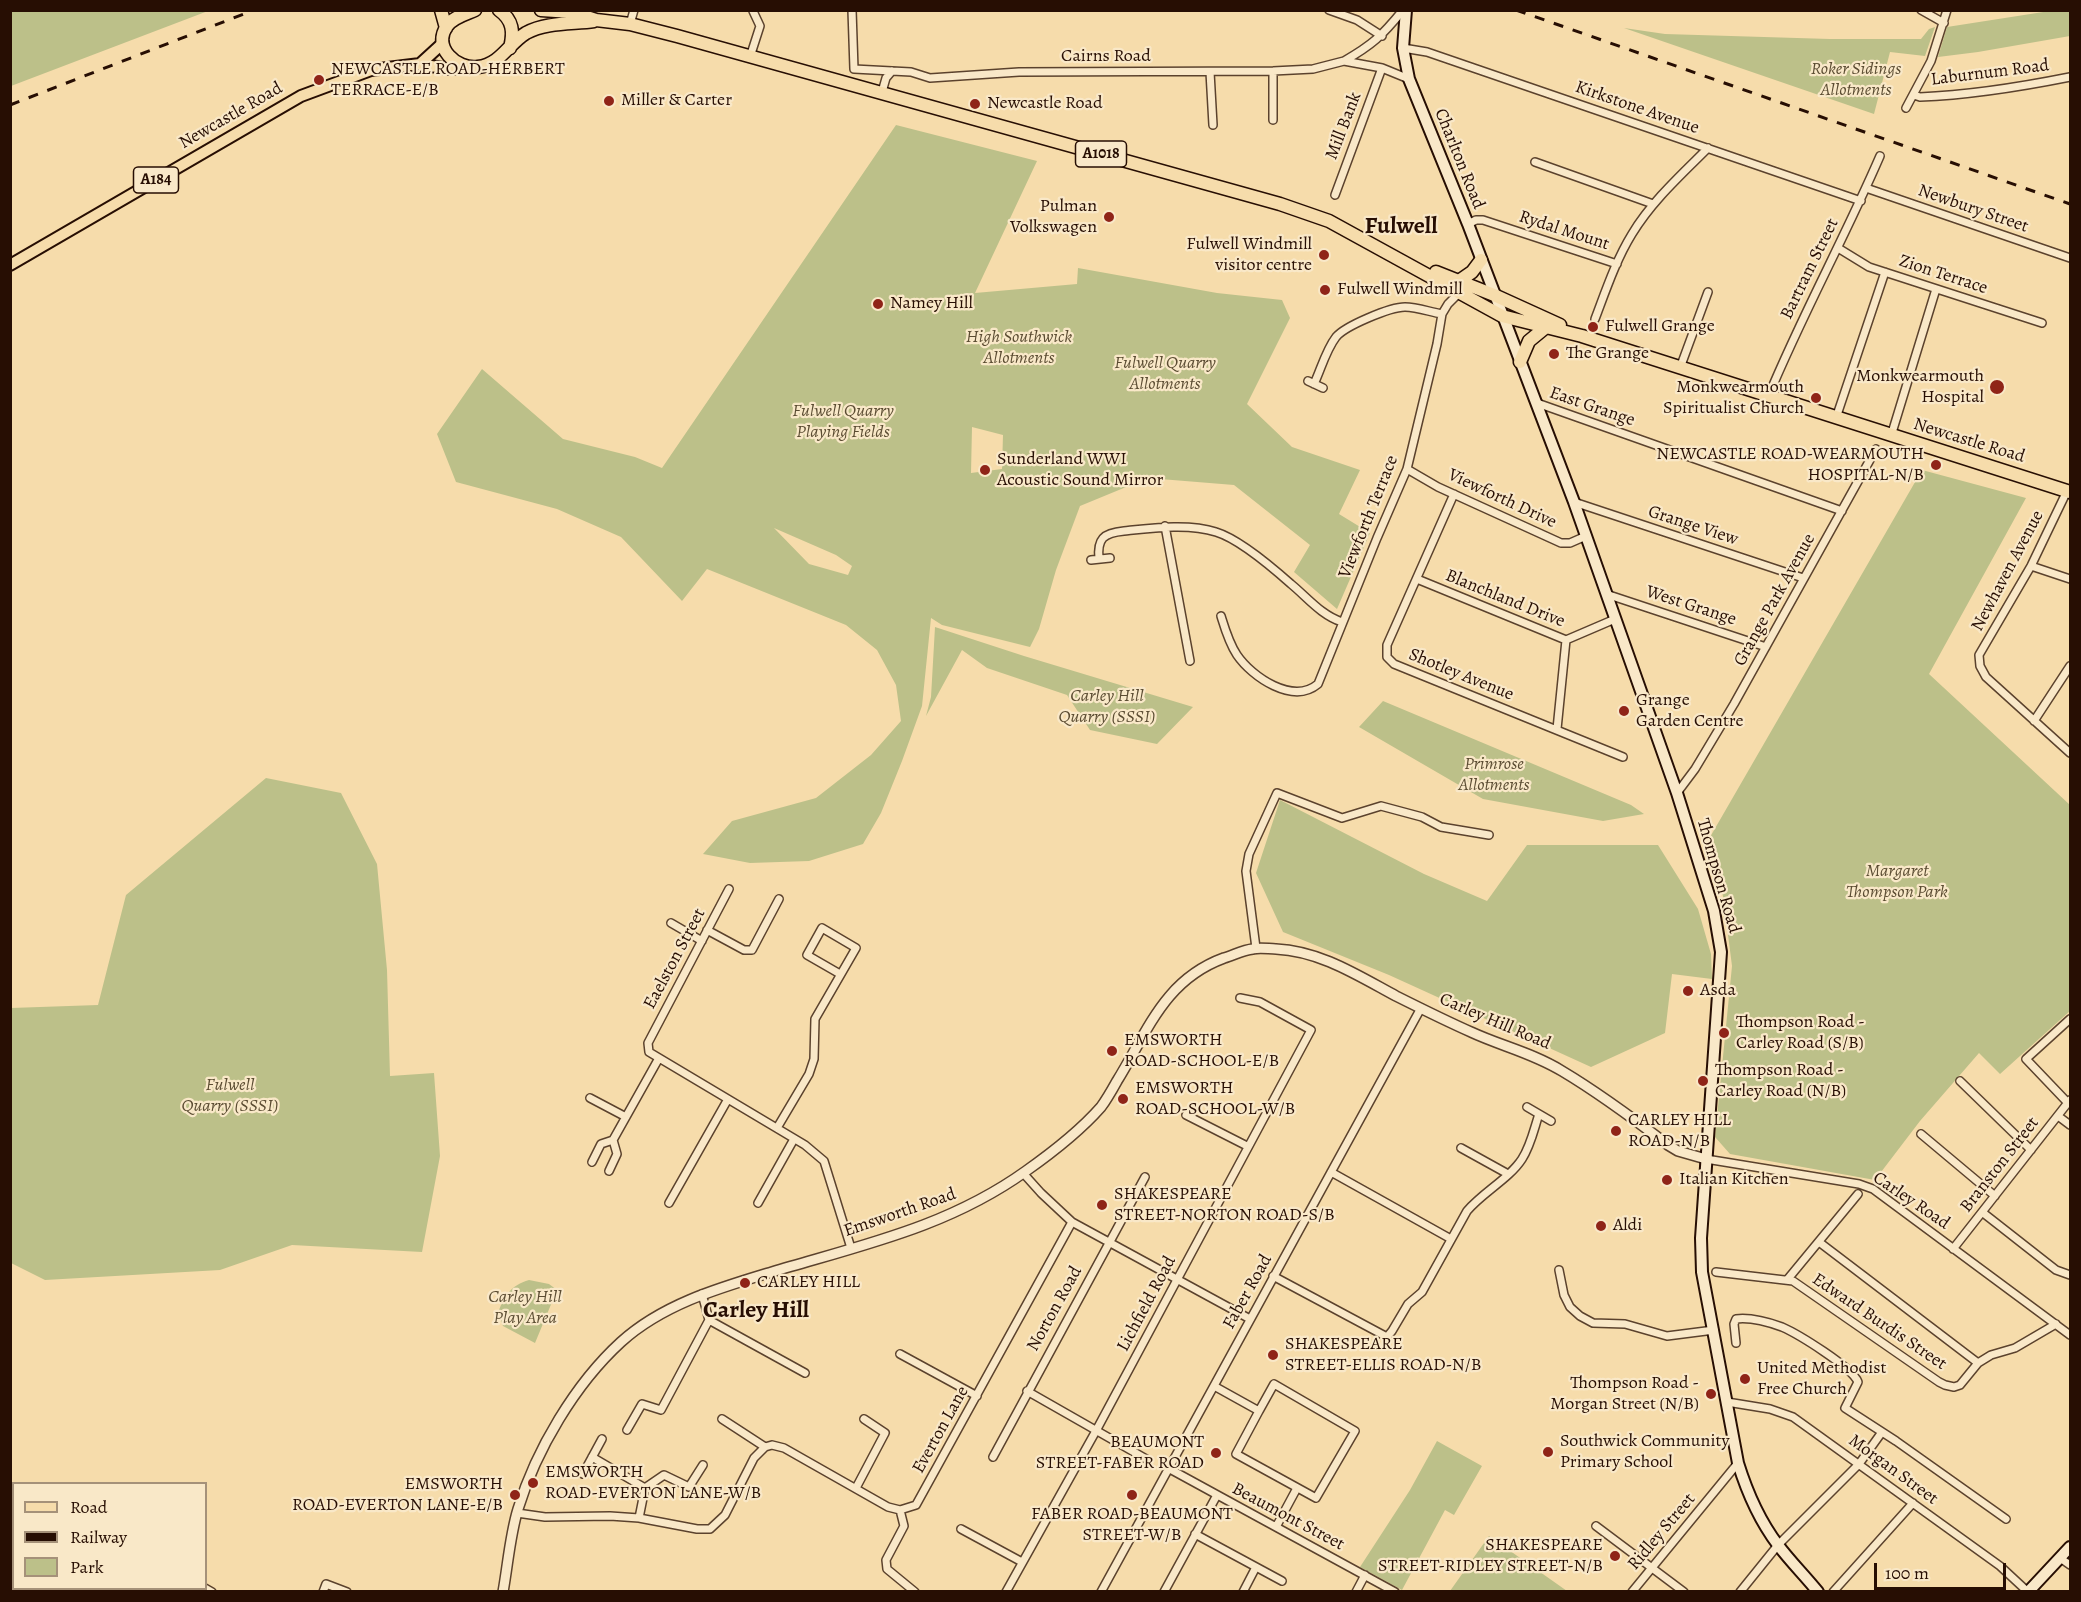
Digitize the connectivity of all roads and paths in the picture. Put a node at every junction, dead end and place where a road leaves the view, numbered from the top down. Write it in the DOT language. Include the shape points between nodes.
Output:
graph roads {
  1 [pos="441,10"];
  2 [pos="475,10"];
  3 [pos="499,10"];
  4 [pos="541,10"];
  5 [pos="634,10"];
  6 [pos="852,10"];
  7 [pos="1329,10"];
  8 [pos="1405,10"];
  9 [pos="1921,10"];
  10 [pos="1947,10"];
  11 [pos="753,11"];
  12 [pos="596,20"];
  13 [pos="1944,23"];
  14 [pos="630,24"];
  15 [pos="760,26"];
  16 [pos="770,27"];
  17 [pos="446,28"];
  18 [pos="1382,36"];
  19 [pos="443,43"];
  20 [pos="510,48"];
  21 [pos="1403,48"];
  22 [pos="750,57"];
  23 [pos="1344,61"];
  24 [pos="420,64"];
  25 [pos="466,68"];
  26 [pos="1382,68"];
  27 [pos="854,69"];
  28 [pos="892,71"];
  29 [pos="1274,71"];
  30 [pos="1210,72"];
  31 [pos="2070,77"];
  32 [pos="1409,79"];
  33 [pos="843,82"];
  34 [pos="882,92"];
  35 [pos="1914,95"];
  36 [pos="1906,108"];
  37 [pos="1273,120"];
  38 [pos="1213,125"];
  39 [pos="1708,148"];
  40 [pos="1880,156"];
  41 [pos="1534,162"];
  42 [pos="1866,188"];
  43 [pos="1335,195"];
  44 [pos="1861,201"];
  45 [pos="1653,204"];
  46 [pos="1468,224"];
  47 [pos="1838,248"];
  48 [pos="2070,258"];
  49 [pos="1481,260"];
  50 [pos="1617,264"];
  51 [pos="10,265"];
  52 [pos="1885,272"];
  53 [pos="1460,287"];
  54 [pos="1936,289"];
  55 [pos="1708,292"];
  56 [pos="1494,295"];
  57 [pos="1442,314"];
  58 [pos="1502,316"];
  59 [pos="1595,319"];
  60 [pos="2042,323"];
  61 [pos="1546,327"];
  62 [pos="1582,336"];
  63 [pos="1520,362"];
  64 [pos="1680,368"];
  65 [pos="1323,388"];
  66 [pos="1768,397"];
  67 [pos="1537,403"];
  68 [pos="1836,418"];
  69 [pos="1891,436"];
  70 [pos="1876,449"];
  71 [pos="1407,469"];
  72 [pos="2069,492"];
  73 [pos="1454,494"];
  74 [pos="1574,502"];
  75 [pos="1842,511"];
  76 [pos="1165,526"];
  77 [pos="1586,536"];
  78 [pos="1110,558"];
  79 [pos="2031,566"];
  80 [pos="1803,578"];
  81 [pos="1417,579"];
  82 [pos="2070,579"];
  83 [pos="1606,594"];
  84 [pos="1221,615"];
  85 [pos="1615,619"];
  86 [pos="1342,622"];
  87 [pos="1566,640"];
  88 [pos="1766,647"];
  89 [pos="1190,661"];
  90 [pos="2070,666"];
  91 [pos="2034,721"];
  92 [pos="1557,729"];
  93 [pos="2070,753"];
  94 [pos="1623,757"];
  95 [pos="1677,793"];
  96 [pos="1489,835"];
  97 [pos="729,889"];
  98 [pos="779,899"];
  99 [pos="671,923"];
  100 [pos="707,930"];
  101 [pos="702,941"];
  102 [pos="1256,948"];
  103 [pos="840,974"];
  104 [pos="1240,998"];
  105 [pos="1421,1008"];
  106 [pos="2070,1019"];
  107 [pos="659,1059"];
  108 [pos="1960,1081"];
  109 [pos="590,1098"];
  110 [pos="728,1099"];
  111 [pos="2069,1102"];
  112 [pos="1527,1107"];
  113 [pos="1539,1114"];
  114 [pos="1186,1115"];
  115 [pos="2058,1116"];
  116 [pos="626,1118"];
  117 [pos="1551,1120"];
  118 [pos="2070,1125"];
  119 [pos="777,1128"];
  120 [pos="1921,1134"];
  121 [pos="794,1139"];
  122 [pos="613,1140"];
  123 [pos="1247,1146"];
  124 [pos="1461,1148"];
  125 [pos="2031,1150"];
  126 [pos="1706,1159"];
  127 [pos="592,1162"];
  128 [pos="609,1171"];
  129 [pos="1331,1172"];
  130 [pos="1023,1173"];
  131 [pos="1508,1174"];
  132 [pos="1145,1177"];
  133 [pos="1858,1194"];
  134 [pos="1995,1196"];
  135 [pos="669,1203"];
  136 [pos="758,1203"];
  137 [pos="1982,1212"];
  138 [pos="1072,1222"];
  139 [pos="1450,1239"];
  140 [pos="1109,1242"];
  141 [pos="1819,1242"];
  142 [pos="851,1248"];
  143 [pos="1953,1249"];
  144 [pos="1559,1270"];
  145 [pos="1716,1272"];
  146 [pos="2070,1275"];
  147 [pos="1274,1276"];
  148 [pos="1177,1280"];
  149 [pos="1787,1280"];
  150 [pos="702,1294"];
  151 [pos="1250,1319"];
  152 [pos="709,1320"];
  153 [pos="2056,1324"];
  154 [pos="1714,1330"];
  155 [pos="2070,1335"];
  156 [pos="1736,1343"];
  157 [pos="900,1354"];
  158 [pos="1978,1362"];
  159 [pos="805,1373"];
  160 [pos="1214,1386"];
  161 [pos="1027,1391"];
  162 [pos="977,1396"];
  163 [pos="1727,1402"];
  164 [pos="1259,1411"];
  165 [pos="722,1419"];
  166 [pos="864,1419"];
  167 [pos="627,1430"];
  168 [pos="1096,1431"];
  169 [pos="1882,1432"];
  170 [pos="602,1439"];
  171 [pos="765,1447"];
  172 [pos="592,1457"];
  173 [pos="993,1457"];
  174 [pos="1148,1460"];
  175 [pos="1738,1463"];
  176 [pos="1859,1464"];
  177 [pos="703,1465"];
  178 [pos="1168,1468"];
  179 [pos="583,1474"];
  180 [pos="645,1488"];
  181 [pos="856,1488"];
  182 [pos="1297,1488"];
  183 [pos="1217,1495"];
  184 [pos="1913,1503"];
  185 [pos="900,1510"];
  186 [pos="517,1513"];
  187 [pos="639,1518"];
  188 [pos="2006,1519"];
  189 [pos="1596,1526"];
  190 [pos="1276,1527"];
  191 [pos="961,1529"];
  192 [pos="1195,1534"];
  193 [pos="1778,1545"];
  194 [pos="2070,1548"];
  195 [pos="2061,1558"];
  196 [pos="1022,1562"];
  197 [pos="2070,1565"];
  198 [pos="1256,1567"];
  199 [pos="1652,1567"];
  200 [pos="1365,1575"];
  201 [pos="1282,1581"];
  202 [pos="903,1583"];
  203 [pos="323,1592"];
  204 [pos="347,1592"];
  205 [pos="503,1592"];
  206 [pos="898,1592"];
  207 [pos="915,1592"];
  208 [pos="1006,1592"];
  209 [pos="1101,1592"];
  210 [pos="1164,1592"];
  211 [pos="1243,1592"];
  212 [pos="1356,1592"];
  213 [pos="1395,1592"];
  214 [pos="1632,1592"];
  215 [pos="1684,1592"];
  216 [pos="1740,1592"];
  217 [pos="1818,1592"];
  218 [pos="1833,1592"];
  219 [pos="2028,1592"];
  1 -- 17 [label="highway"];
  2 -- 17 [label="highway"];
  3 -- 20 [label="highway" via="506,15 513,31"];
  4 -- 12 [label="highway, A1018" via="571,12"];
  5 -- 14 [label="street"];
  6 -- 27 [label="street"];
  7 -- 18 [label="street" via="1357,20"];
  8 -- 18 [label="street, Cairns Road"];
  8 -- 21 [label="main road, Charlton Road"];
  9 -- 13 [label="street"];
  10 -- 13 [label="street"];
  11 -- 15 [label="street"];
  12 -- 14 [label="highway, A1018"];
  12 -- 20 [label="highway, A1018" via="537,29"];
  13 -- 35 [label="street"];
  14 -- 22 [label="highway, A1018"];
  15 -- 16 [label="street"];
  15 -- 22 [label="street"];
  17 -- 19 [label="highway"];
  18 -- 23 [label="street, Cairns Road"];
  19 -- 24 [label="main road"];
  19 -- 25 [label="highway" via="452,60"];
  20 -- 25 [label="highway" via="492,63"];
  21 -- 32 [label="main road, Charlton Road"];
  21 -- 39 [label="street, Kirkstone Avenue" via="1427,52"];
  22 -- 33 [label="highway, A1018"];
  23 -- 26 [label="street, Cairns Road"];
  23 -- 29 [label="street, Cairns Road" via="1313,69"];
  24 -- 25 [label="main road, A184"];
  24 -- 51 [label="main road, Newcastle Road / A184" via="371,70 301,96"];
  26 -- 32 [label="street, Cairns Road"];
  26 -- 43 [label="street, Mill Bank"];
  27 -- 28 [label="street, Cairns Road"];
  27 -- 33 [label="street"];
  28 -- 30 [label="street, Cairns Road" via="930,78 1019,72"];
  28 -- 34 [label="street"];
  29 -- 30 [label="street, Cairns Road"];
  29 -- 37 [label="street"];
  30 -- 38 [label="street"];
  31 -- 35 [label="street, Laburnum Road" via="1958,95"];
  32 -- 46 [label="main road, Charlton Road"];
  33 -- 34 [label="highway, A1018"];
  34 -- 53 [label="highway, A1018" via="1280,204 1329,221"];
  35 -- 36 [label="street"];
  39 -- 44 [label="street, Kirkstone Avenue"];
  39 -- 45 [label="street"];
  40 -- 42 [label="street, Bartram Street"];
  41 -- 45 [label="street"];
  42 -- 44 [label="street, Bartram Street"];
  42 -- 48 [label="street, Newbury Street"];
  44 -- 47 [label="street, Bartram Street"];
  45 -- 50 [label="street"];
  46 -- 49 [label="main road, Charlton Road"];
  46 -- 50 [label="street, Rydal Mount" via="1484,220"];
  47 -- 52 [label="street, Zion Terrace"];
  47 -- 66 [label="street, Bartram Street"];
  49 -- 53 [label="highway"];
  49 -- 56 [label="main road, Charlton Road"];
  50 -- 59 [label="street"];
  52 -- 54 [label="street, Zion Terrace"];
  52 -- 68 [label="street"];
  53 -- 56 [label="highway, A1018"];
  53 -- 57 [label="street, Viewforth Terrace"];
  53 -- 58 [label="highway, A1018"];
  54 -- 60 [label="street, Zion Terrace"];
  54 -- 69 [label="street"];
  55 -- 64 [label="street"];
  56 -- 58 [label="main road, Charlton Road"];
  56 -- 62 [label="highway, Newcastle Road / A1018"];
  57 -- 65 [label="street" via="1405,307 1346,328 1337,336 1311,382"];
  57 -- 71 [label="street, Viewforth Terrace"];
  58 -- 61 [label="highway, Newcastle Road / A1018"];
  58 -- 63 [label="main road, Thompson Road"];
  61 -- 62 [label="highway, Newcastle Road / A1018"];
  61 -- 63 [label="highway" via="1529,341"];
  62 -- 64 [label="highway, Newcastle Road / A1018"];
  63 -- 67 [label="main road, Thompson Road"];
  64 -- 66 [label="highway, Newcastle Road / A1018"];
  66 -- 68 [label="highway, Newcastle Road / A1018"];
  67 -- 74 [label="main road, Thompson Road"];
  67 -- 75 [label="street, East Grange"];
  68 -- 69 [label="highway, Newcastle Road / A1018"];
  69 -- 72 [label="highway, Newcastle Road / A1018"];
  70 -- 75 [label="street, Grange Park Avenue"];
  71 -- 73 [label="street, Viewforth Drive"];
  71 -- 86 [label="street, Viewforth Terrace"];
  72 -- 79 [label="street, Newhaven Avenue"];
  73 -- 77 [label="street, Viewforth Drive" via="1562,543"];
  73 -- 81 [label="street, Shotley Avenue"];
  74 -- 77 [label="main road, Thompson Road"];
  74 -- 80 [label="street, Grange View"];
  75 -- 80 [label="street, Grange Park Avenue"];
  76 -- 78 [label="street" via="1107,534 1098,546 1095,560"];
  76 -- 86 [label="street" via="1224,535 1289,582 1324,614"];
  76 -- 89 [label="street"];
  77 -- 83 [label="main road, Thompson Road"];
  79 -- 82 [label="street"];
  79 -- 91 [label="street, Newhaven Avenue" via="1979,655 1986,677"];
  80 -- 88 [label="street, Grange Park Avenue"];
  81 -- 87 [label="street, Blanchland Drive"];
  81 -- 92 [label="street, Shotley Avenue" via="1387,645 1387,657 1394,664"];
  83 -- 85 [label="main road, Thompson Road"];
  83 -- 88 [label="street, West Grange"];
  84 -- 86 [label="street, Viewforth Terrace" via="1236,655 1258,675 1296,693 1318,684"];
  85 -- 87 [label="street, Blanchland Drive"];
  85 -- 95 [label="main road, Thompson Road"];
  87 -- 92 [label="street"];
  88 -- 95 [label="street, Grange Park Avenue"];
  90 -- 91 [label="street"];
  91 -- 93 [label="street"];
  92 -- 94 [label="street, Shotley Avenue"];
  95 -- 126 [label="main road, Thompson Road" via="1714,912 1722,952"];
  96 -- 102 [label="street" via="1441,827 1422,817 1382,806 1342,818 1277,792 1249,854 1246,871"];
  97 -- 100 [label="street, Eaelston Street"];
  98 -- 100 [label="street" via="752,950"];
  99 -- 101 [label="street"];
  100 -- 101 [label="street, Eaelston Street"];
  101 -- 107 [label="street, Eaelston Street" via="648,1043 649,1053"];
  102 -- 105 [label="street, Carley Hill Road" via="1314,955"];
  102 -- 130 [label="street, Emsworth Road" via="1215,962 1188,977 1166,999 1103,1105 1076,1132"];
  103 -- 103 [label="street" via="856,948 822,928 807,956"];
  103 -- 119 [label="street" via="815,1019 814,1059 809,1074"];
  104 -- 123 [label="street, Lichfield Road" via="1260,1002 1311,1030"];
  105 -- 126 [label="street, Carley Hill Road" via="1472,1033 1537,1056 1668,1145"];
  105 -- 129 [label="street, Faber Road"];
  106 -- 111 [label="street" via="2026,1059"];
  107 -- 110 [label="street"];
  107 -- 116 [label="street"];
  108 -- 125 [label="street"];
  109 -- 116 [label="street"];
  110 -- 119 [label="street"];
  110 -- 135 [label="street"];
  111 -- 115 [label="street, Branston Street"];
  112 -- 113 [label="street"];
  113 -- 117 [label="street"];
  113 -- 131 [label="street" via="1528,1148"];
  114 -- 123 [label="street"];
  115 -- 118 [label="street"];
  115 -- 125 [label="street, Branston Street"];
  116 -- 122 [label="street"];
  119 -- 121 [label="street"];
  120 -- 134 [label="street"];
  121 -- 136 [label="street"];
  121 -- 142 [label="street" via="824,1161"];
  122 -- 127 [label="street" via="601,1144"];
  122 -- 128 [label="street" via="616,1154"];
  123 -- 148 [label="street, Lichfield Road"];
  124 -- 131 [label="street"];
  125 -- 134 [label="street, Branston Street"];
  126 -- 143 [label="street, Carley Road" via="1873,1189"];
  126 -- 154 [label="main road, Thompson Road" via="1702,1272"];
  129 -- 139 [label="street"];
  129 -- 147 [label="street, Faber Road"];
  130 -- 138 [label="street"];
  130 -- 142 [label="street, Emsworth Road" via="979,1202 937,1221"];
  131 -- 139 [label="street" via="1467,1211"];
  132 -- 140 [label="street, Norton Road"];
  133 -- 141 [label="street"];
  134 -- 137 [label="street, Branston Street"];
  137 -- 143 [label="street, Branston Street"];
  137 -- 146 [label="street" via="2056,1270"];
  138 -- 140 [label="street"];
  138 -- 162 [label="street, Everton Lane"];
  139 -- 147 [label="street" via="1422,1292 1408,1304 1387,1337"];
  140 -- 148 [label="street"];
  140 -- 161 [label="street, Norton Road"];
  141 -- 149 [label="street"];
  141 -- 158 [label="street, Edward Burdis Street"];
  142 -- 150 [label="street, Emsworth Road"];
  143 -- 153 [label="street, Carley Road"];
  144 -- 154 [label="street" via="1570,1307 1593,1323 1625,1324 1667,1336"];
  145 -- 149 [label="street, Edward Burdis Street"];
  147 -- 151 [label="street, Faber Road"];
  148 -- 151 [label="street"];
  148 -- 168 [label="street, Lichfield Road"];
  149 -- 158 [label="street, Edward Burdis Street" via="1946,1385 1960,1385"];
  150 -- 152 [label="street"];
  150 -- 186 [label="street, Emsworth Road" via="665,1311 624,1339 589,1377 559,1418 535,1464"];
  151 -- 160 [label="street, Faber Road"];
  152 -- 159 [label="street"];
  152 -- 167 [label="street" via="661,1410 642,1404"];
  153 -- 155 [label="street, Carley Road"];
  153 -- 158 [label="street, Edward Burdis Street" via="2015,1348"];
  154 -- 163 [label="main road, Thompson Road"];
  156 -- 169 [label="street" via="1736,1319 1785,1328 1855,1376 1858,1382 1845,1408"];
  157 -- 162 [label="street"];
  160 -- 164 [label="street"];
  160 -- 178 [label="street, Faber Road"];
  161 -- 168 [label="street"];
  161 -- 173 [label="street, Norton Road"];
  162 -- 185 [label="street, Everton Lane" via="916,1505"];
  163 -- 175 [label="main road, Thompson Road"];
  163 -- 176 [label="street, Morgan Street" via="1793,1417"];
  164 -- 182 [label="street" via="1236,1454"];
  164 -- 182 [label="street" via="1274,1384 1354,1431 1316,1498"];
  165 -- 171 [label="street"];
  166 -- 181 [label="street" via="885,1433"];
  168 -- 174 [label="street"];
  168 -- 196 [label="street, Lichfield Road"];
  169 -- 176 [label="street"];
  169 -- 188 [label="street"];
  170 -- 172 [label="street"];
  171 -- 181 [label="street" via="784,1448"];
  171 -- 187 [label="street" via="754,1458 725,1515 710,1529"];
  172 -- 179 [label="street"];
  172 -- 180 [label="street"];
  175 -- 193 [label="main road, Thompson Road" via="1752,1502"];
  175 -- 199 [label="street, Ridley Street"];
  176 -- 184 [label="street, Morgan Street"];
  176 -- 193 [label="street"];
  177 -- 180 [label="street" via="689,1487 664,1475"];
  178 -- 183 [label="street, Beaumont Street"];
  178 -- 209 [label="street, Faber Road"];
  180 -- 187 [label="street"];
  181 -- 185 [label="street"];
  182 -- 190 [label="street"];
  183 -- 190 [label="street, Beaumont Street"];
  183 -- 192 [label="street"];
  184 -- 218 [label="street"];
  184 -- 219 [label="street, Morgan Street" via="2000,1566"];
  185 -- 202 [label="street" via="904,1526 886,1560 887,1569"];
  186 -- 187 [label="street"];
  186 -- 205 [label="street, Emsworth Road"];
  189 -- 199 [label="street"];
  190 -- 200 [label="street, Beaumont Street"];
  191 -- 196 [label="street"];
  192 -- 198 [label="street"];
  192 -- 210 [label="street"];
  193 -- 216 [label="street"];
  193 -- 217 [label="main road, Thompson Road"];
  194 -- 195 [label="main road"];
  195 -- 197 [label="street"];
  195 -- 219 [label="main road"];
  196 -- 208 [label="street, Lichfield Road"];
  198 -- 201 [label="street"];
  198 -- 211 [label="street"];
  199 -- 214 [label="street, Ridley Street"];
  199 -- 215 [label="street"];
  200 -- 212 [label="street"];
  200 -- 213 [label="street, Beaumont Street"];
  202 -- 206 [label="street"];
  202 -- 207 [label="street"];
  203 -- 204 [label="street" via="326,1584"];
}
